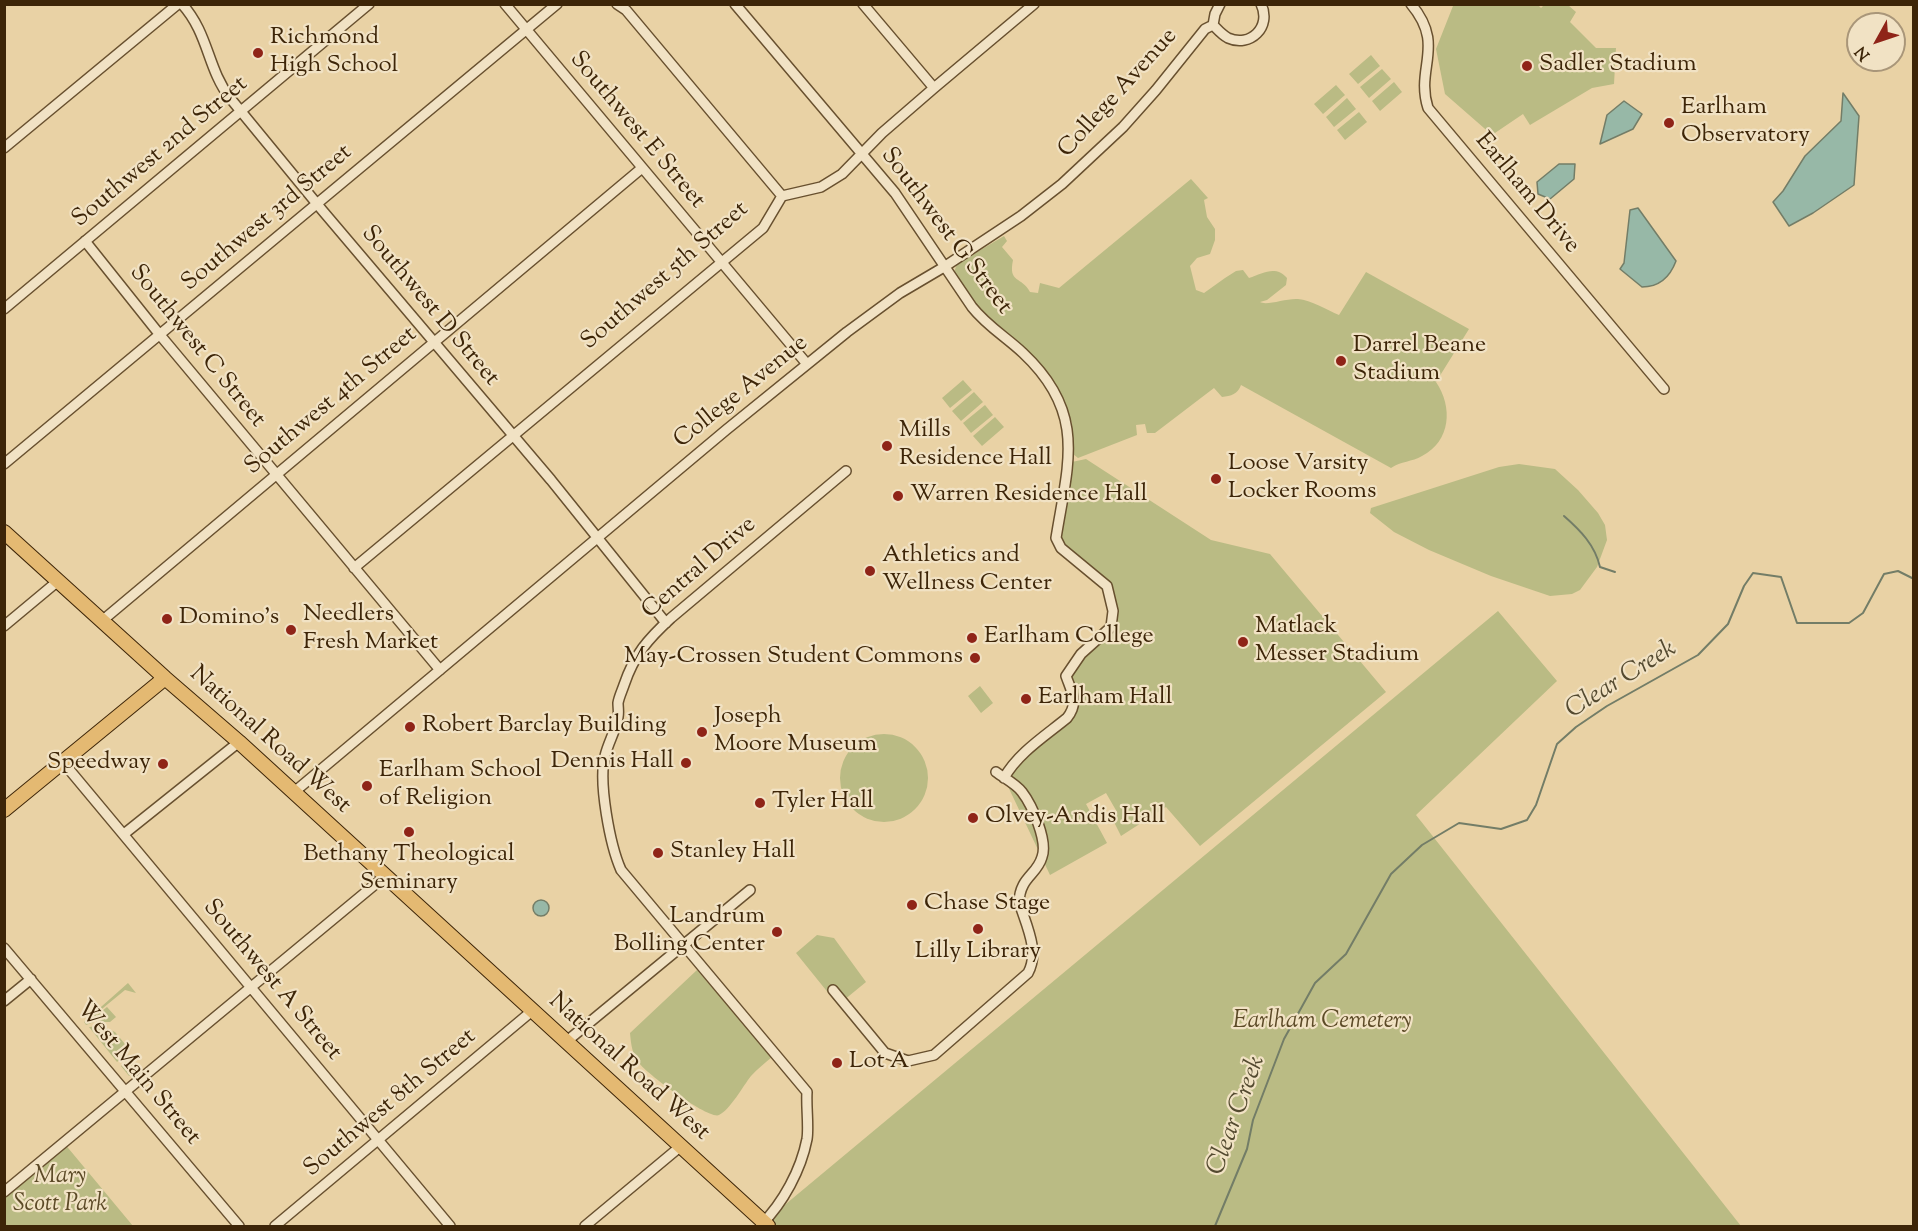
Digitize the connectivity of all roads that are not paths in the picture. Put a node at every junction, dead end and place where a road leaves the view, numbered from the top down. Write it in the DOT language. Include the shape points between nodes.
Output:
graph roads {
  1 [pos="180,4"];
  2 [pos="369,4"];
  3 [pos="505,4"];
  4 [pos="557,4"];
  5 [pos="616,4"];
  6 [pos="735,4"];
  7 [pos="863,4"];
  8 [pos="1220,4"];
  9 [pos="1262,4"];
  10 [pos="1411,4"];
  11 [pos="1028,6"];
  12 [pos="627,7"];
  13 [pos="1213,25"];
  14 [pos="526,29"];
  15 [pos="934,88"];
  16 [pos="242,111"];
  17 [pos="4,148"];
  18 [pos="861,155"];
  19 [pos="642,168"];
  20 [pos="782,196"];
  21 [pos="316,204"];
  22 [pos="85,241"];
  23 [pos="722,263"];
  24 [pos="944,267"];
  25 [pos="4,309"];
  26 [pos="160,335"];
  27 [pos="433,342"];
  28 [pos="807,364"];
  29 [pos="1664,389"];
  30 [pos="513,436"];
  31 [pos="4,464"];
  32 [pos="846,471"];
  33 [pos="276,474"];
  34 [pos="4,532"];
  35 [pos="597,538"];
  36 [pos="354,568"];
  37 [pos="58,581"];
  38 [pos="103,620"];
  39 [pos="666,622"];
  40 [pos="4,626"];
  41 [pos="440,670"];
  42 [pos="165,678"];
  43 [pos="239,742"];
  44 [pos="62,761"];
  45 [pos="293,793"];
  46 [pos="4,810"];
  47 [pos="124,834"];
  48 [pos="384,877"];
  49 [pos="750,890"];
  50 [pos="684,944"];
  51 [pos="4,948"];
  52 [pos="31,979"];
  53 [pos="251,987"];
  54 [pos="834,990"];
  55 [pos="4,1001"];
  56 [pos="531,1011"];
  57 [pos="567,1041"];
  58 [pos="127,1091"];
  59 [pos="379,1140"];
  60 [pos="681,1146"];
  61 [pos="4,1192"];
  62 [pos="763,1225"];
  63 [pos="239,1227"];
  64 [pos="275,1227"];
  65 [pos="450,1227"];
  66 [pos="585,1227"];
  1 -- 16 [label="street, Southwest D Street" via="197,24 221,84"];
  1 -- 17 [label="street"];
  2 -- 16 [label="street, Southwest 2nd Street"];
  3 -- 14 [label="street, Southwest E Street"];
  4 -- 14 [label="street, Southwest 3rd Street"];
  5 -- 12 [label="street"];
  6 -- 18 [label="street, Southwest G Street"];
  7 -- 15 [label="street"];
  8 -- 13 [label="street, College Avenue"];
  9 -- 13 [label="street, College Avenue" via="1264,23 1254,37 1227,37"];
  10 -- 29 [label="street, Earlham Drive" via="1429,35 1425,97 1428,108"];
  11 -- 15 [label="street, Southwest 5th Street"];
  12 -- 20 [label="street"];
  13 -- 24 [label="street, College Avenue" via="1204,29 1156,90 1085,164 1021,216"];
  14 -- 19 [label="street, Southwest E Street"];
  14 -- 21 [label="street, Southwest 3rd Street"];
  15 -- 18 [label="street, Southwest 5th Street"];
  16 -- 21 [label="street, Southwest D Street"];
  16 -- 22 [label="street, Southwest 2nd Street"];
  18 -- 20 [label="street, Southwest 5th Street" via="828,184"];
  18 -- 24 [label="street, Southwest G Street" via="908,211"];
  19 -- 23 [label="street, Southwest E Street"];
  19 -- 27 [label="street, Southwest 4th Street"];
  20 -- 23 [label="street, Southwest 5th Street" via="763,228"];
  21 -- 26 [label="street, Southwest 3rd Street"];
  21 -- 27 [label="street, Southwest D Street"];
  22 -- 25 [label="street, Southwest 2nd Street"];
  22 -- 26 [label="street, Southwest C Street"];
  23 -- 28 [label="street, Southwest E Street"];
  23 -- 30 [label="street, Southwest 5th Street"];
  24 -- 28 [label="street, College Avenue" via="900,293"];
  24 -- 54 [label="street, Southwest G Street" via="981,319 1023,353 1057,397 1068,425 1069,448 1056,538 1061,548 1107,586 1113,611 1111,627 1081,654 1066,676 1074,705 1067,718 1000,775 1021,790 1034,812 1043,845 1042,858 1019,893 1034,954 1029,974 933,1055 908,1061 885,1053"];
  26 -- 31 [label="street, Southwest 3rd Street"];
  26 -- 33 [label="street, Southwest C Street"];
  27 -- 30 [label="street, Southwest D Street"];
  27 -- 33 [label="street, Southwest 4th Street"];
  28 -- 35 [label="street, College Avenue"];
  30 -- 35 [label="street, Southwest D Street"];
  30 -- 36 [label="street, Southwest 5th Street"];
  32 -- 39 [label="street, Central Drive"];
  33 -- 36 [label="street, Southwest C Street"];
  33 -- 38 [label="street, Southwest 4th Street"];
  34 -- 37 [label="main road, National Road West"];
  35 -- 39 [label="street, Southwest D Street"];
  35 -- 41 [label="street, College Avenue"];
  36 -- 41 [label="street, Southwest C Street"];
  37 -- 38 [label="main road, National Road West"];
  37 -- 40 [label="street"];
  38 -- 42 [label="main road, National Road West"];
  39 -- 50 [label="street, Central Drive" via="637,654 627,677 603,770 609,827 621,870"];
  41 -- 45 [label="street, College Avenue"];
  42 -- 43 [label="main road, National Road West"];
  42 -- 44 [label="main road"];
  43 -- 45 [label="main road, National Road West"];
  43 -- 47 [label="street"];
  44 -- 46 [label="main road"];
  44 -- 47 [label="street, Southwest A Street"];
  45 -- 48 [label="main road, National Road West"];
  47 -- 53 [label="street, Southwest A Street"];
  48 -- 53 [label="street"];
  48 -- 56 [label="main road, National Road West"];
  49 -- 50 [label="street"];
  50 -- 57 [label="street"];
  50 -- 62 [label="street, Central Drive" via="807,1092 807,1137 797,1171"];
  51 -- 52 [label="street, West Main Street"];
  52 -- 55 [label="street"];
  52 -- 58 [label="street, West Main Street"];
  53 -- 58 [label="street"];
  53 -- 59 [label="street, Southwest A Street"];
  56 -- 57 [label="main road, National Road West"];
  56 -- 59 [label="street, Southwest 8th Street"];
  57 -- 60 [label="main road, National Road West"];
  58 -- 61 [label="street"];
  58 -- 63 [label="street, West Main Street"];
  59 -- 64 [label="street, Southwest 8th Street"];
  59 -- 65 [label="street, Southwest A Street"];
  60 -- 62 [label="main road, National Road West"];
  60 -- 66 [label="street"];
}
